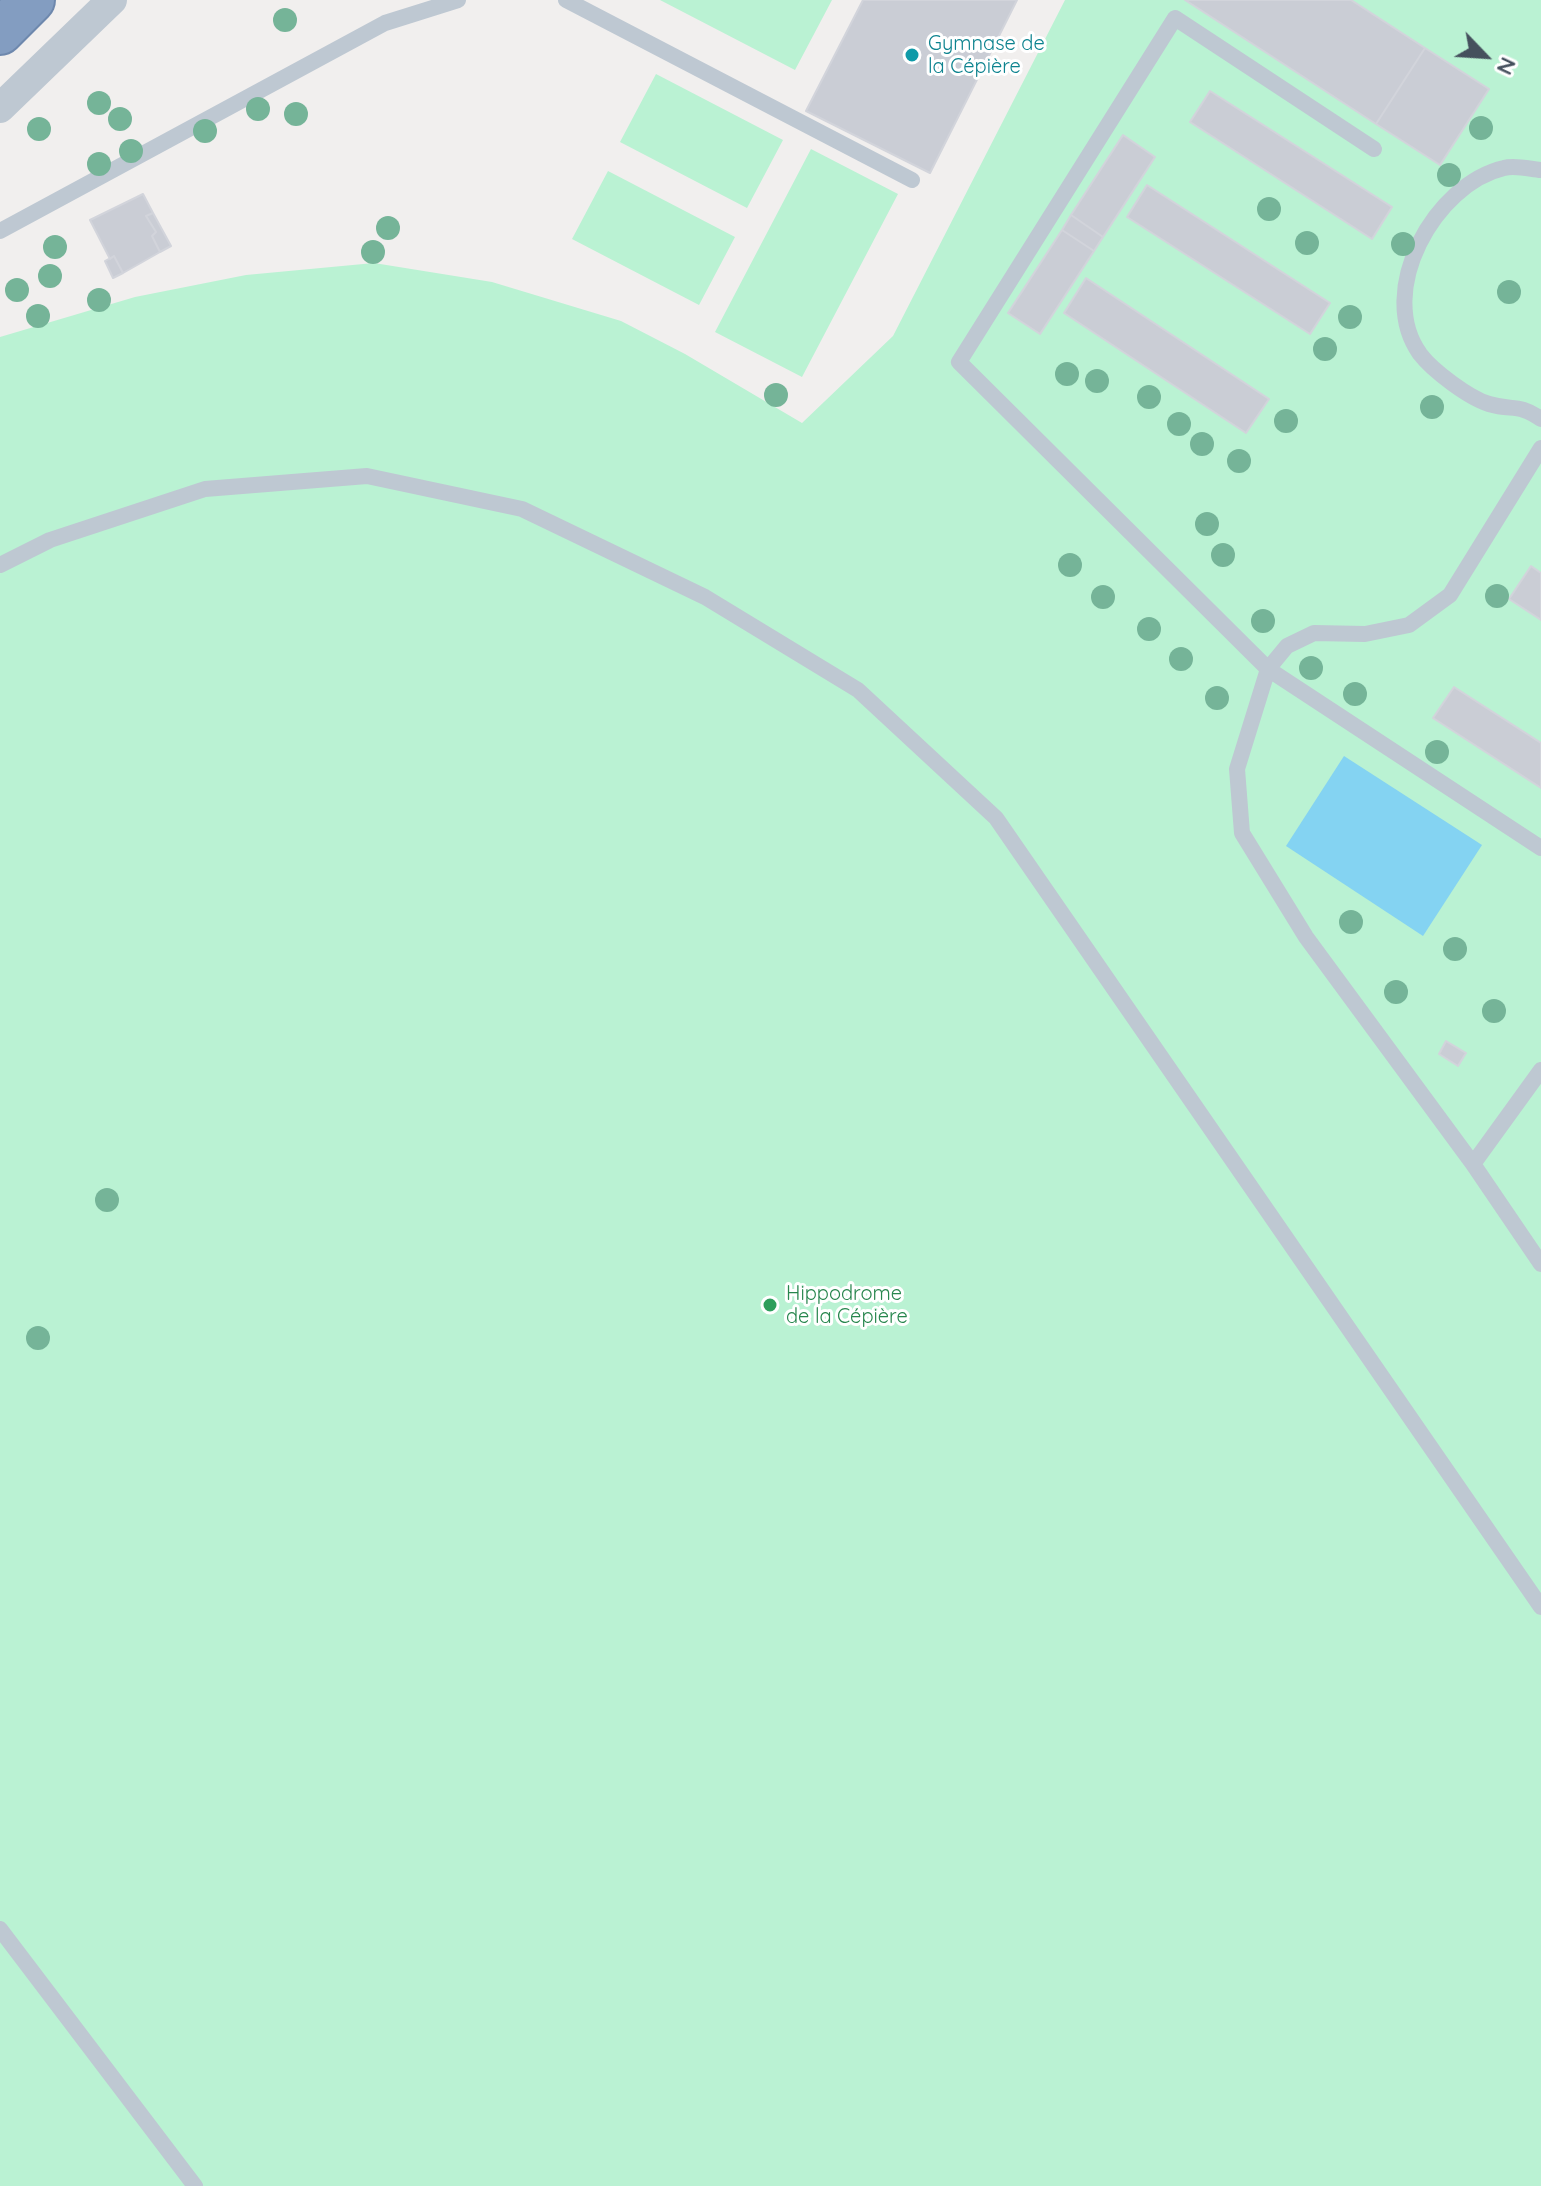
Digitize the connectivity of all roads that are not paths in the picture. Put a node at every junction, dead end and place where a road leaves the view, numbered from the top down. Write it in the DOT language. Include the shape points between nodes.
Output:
graph roads {
  1 [pos="32,0"];
  2 [pos="112,0"];
  3 [pos="458,0"];
  4 [pos="566,0"];
  5 [pos="0,32"];
  6 [pos="0,108"];
  7 [pos="1374,149"];
  8 [pos="1541,170"];
  9 [pos="912,180"];
  10 [pos="0,231"];
  11 [pos="1541,419"];
  12 [pos="1541,448"];
  13 [pos="0,565"];
  14 [pos="1268,669"];
  15 [pos="1541,848"];
  16 [pos="1541,1070"];
  17 [pos="1473,1164"];
  18 [pos="1541,1264"];
  19 [pos="1541,1607"];
  20 [pos="0,1929"];
  21 [pos="195,2186"];
  1 -- 5 [label="highway"];
  2 -- 6 [label="street"];
  3 -- 10 [label="lane" via="385,23"];
  4 -- 9 [label="lane"];
  7 -- 14 [label="lane" via="1175,18 959,362"];
  8 -- 11 [label="lane" via="1506,167 1467,184 1429,225 1407,276 1404,322 1421,354 1455,385 1488,404 1526,409"];
  12 -- 14 [label="lane" via="1450,595 1409,625 1365,634 1314,633 1287,646"];
  13 -- 19 [label="lane" via="50,540 205,489 367,476 522,509 705,597 858,690 996,818"];
  14 -- 15 [label="lane"];
  14 -- 17 [label="lane" via="1237,769 1242,833 1306,937"];
  16 -- 17 [label="lane"];
  17 -- 18 [label="lane"];
  20 -- 21 [label="lane"];
}
